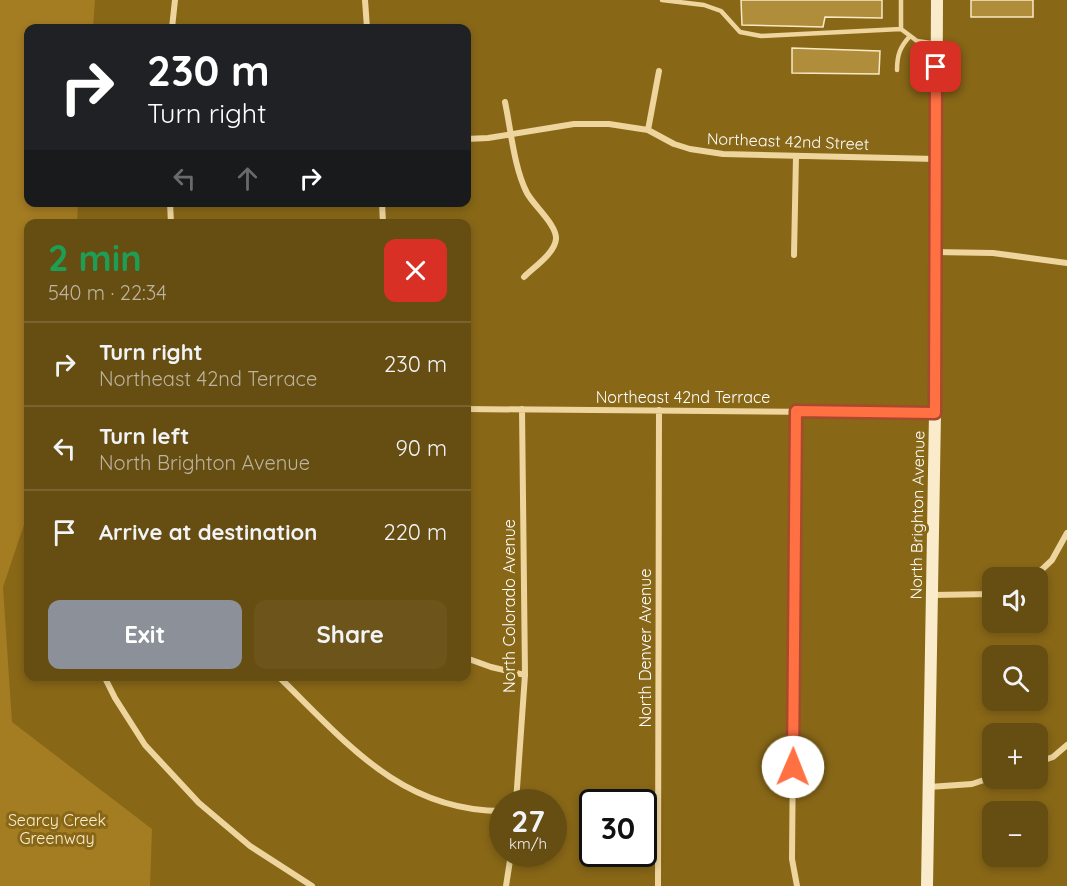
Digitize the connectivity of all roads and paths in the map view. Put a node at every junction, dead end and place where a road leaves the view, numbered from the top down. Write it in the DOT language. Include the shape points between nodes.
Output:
graph roads {
  1 [pos="175,0"];
  2 [pos="365,0"];
  3 [pos="663,0"];
  4 [pos="901,0"];
  5 [pos="937,0"];
  6 [pos="172,24"];
  7 [pos="367,24"];
  8 [pos="901,29"];
  9 [pos="910,36"];
  10 [pos="937,44"];
  11 [pos="897,70"];
  12 [pos="659,71"];
  13 [pos="506,102"];
  14 [pos="648,130"];
  15 [pos="512,134"];
  16 [pos="471,138"];
  17 [pos="796,156"];
  18 [pos="936,159"];
  19 [pos="935,252"];
  20 [pos="794,255"];
  21 [pos="1067,263"];
  22 [pos="524,277"];
  23 [pos="471,409"];
  24 [pos="522,409"];
  25 [pos="659,410"];
  26 [pos="796,411"];
  27 [pos="935,413"];
  28 [pos="1067,533"];
  29 [pos="1045,567"];
  30 [pos="982,594"];
  31 [pos="932,595"];
  32 [pos="471,660"];
  33 [pos="525,675"];
  34 [pos="106,681"];
  35 [pos="283,681"];
  36 [pos="1067,745"];
  37 [pos="1048,759"];
  38 [pos="982,781"];
  39 [pos="929,787"];
  40 [pos="517,789"];
  41 [pos="489,810"];
  42 [pos="509,867"];
  43 [pos="312,886"];
  44 [pos="506,886"];
  45 [pos="658,886"];
  46 [pos="797,886"];
  47 [pos="927,886"];
  1 -- 6 [label="street"];
  2 -- 7 [label="street"];
  3 -- 8 [label="lane" via="721,11 741,32 761,36"];
  4 -- 8 [label="lane"];
  5 -- 10 [label="main road, North Brighton Avenue"];
  8 -- 9 [label="lane"];
  9 -- 10 [label="lane"];
  9 -- 11 [label="lane" via="901,46"];
  10 -- 18 [label="main road, North Brighton Avenue"];
  12 -- 14 [label="street"];
  13 -- 15 [label="street"];
  14 -- 15 [label="street, Northeast 42nd Street" via="592,123"];
  14 -- 17 [label="street, Northeast 42nd Street" via="674,144 706,153"];
  15 -- 16 [label="street, Northeast 42nd Street"];
  15 -- 22 [label="street" via="525,190 552,223 557,236 553,248"];
  17 -- 18 [label="street, Northeast 42nd Street"];
  17 -- 20 [label="street"];
  18 -- 19 [label="main road, North Brighton Avenue"];
  19 -- 21 [label="street" via="993,253"];
  19 -- 27 [label="main road, North Brighton Avenue"];
  23 -- 24 [label="street, Northeast 42nd Terrace"];
  24 -- 25 [label="street, Northeast 42nd Terrace"];
  24 -- 33 [label="street, North Colorado Avenue"];
  25 -- 26 [label="street, Northeast 42nd Terrace"];
  25 -- 45 [label="street, North Denver Avenue"];
  26 -- 27 [label="street, Northeast 42nd Terrace"];
  26 -- 46 [label="street" via="792,859"];
  27 -- 31 [label="main road, North Brighton Avenue"];
  28 -- 29 [label="street"];
  30 -- 31 [label="street"];
  31 -- 39 [label="main road, North Brighton Avenue"];
  32 -- 33 [label="street"];
  33 -- 40 [label="street, North Colorado Avenue"];
  34 -- 43 [label="street" via="145,745 199,803 250,846"];
  35 -- 41 [label="street" via="330,729 393,780 448,804"];
  36 -- 37 [label="street"];
  38 -- 39 [label="street"];
  39 -- 47 [label="main road, North Brighton Avenue"];
  42 -- 44 [label="street"];
}
